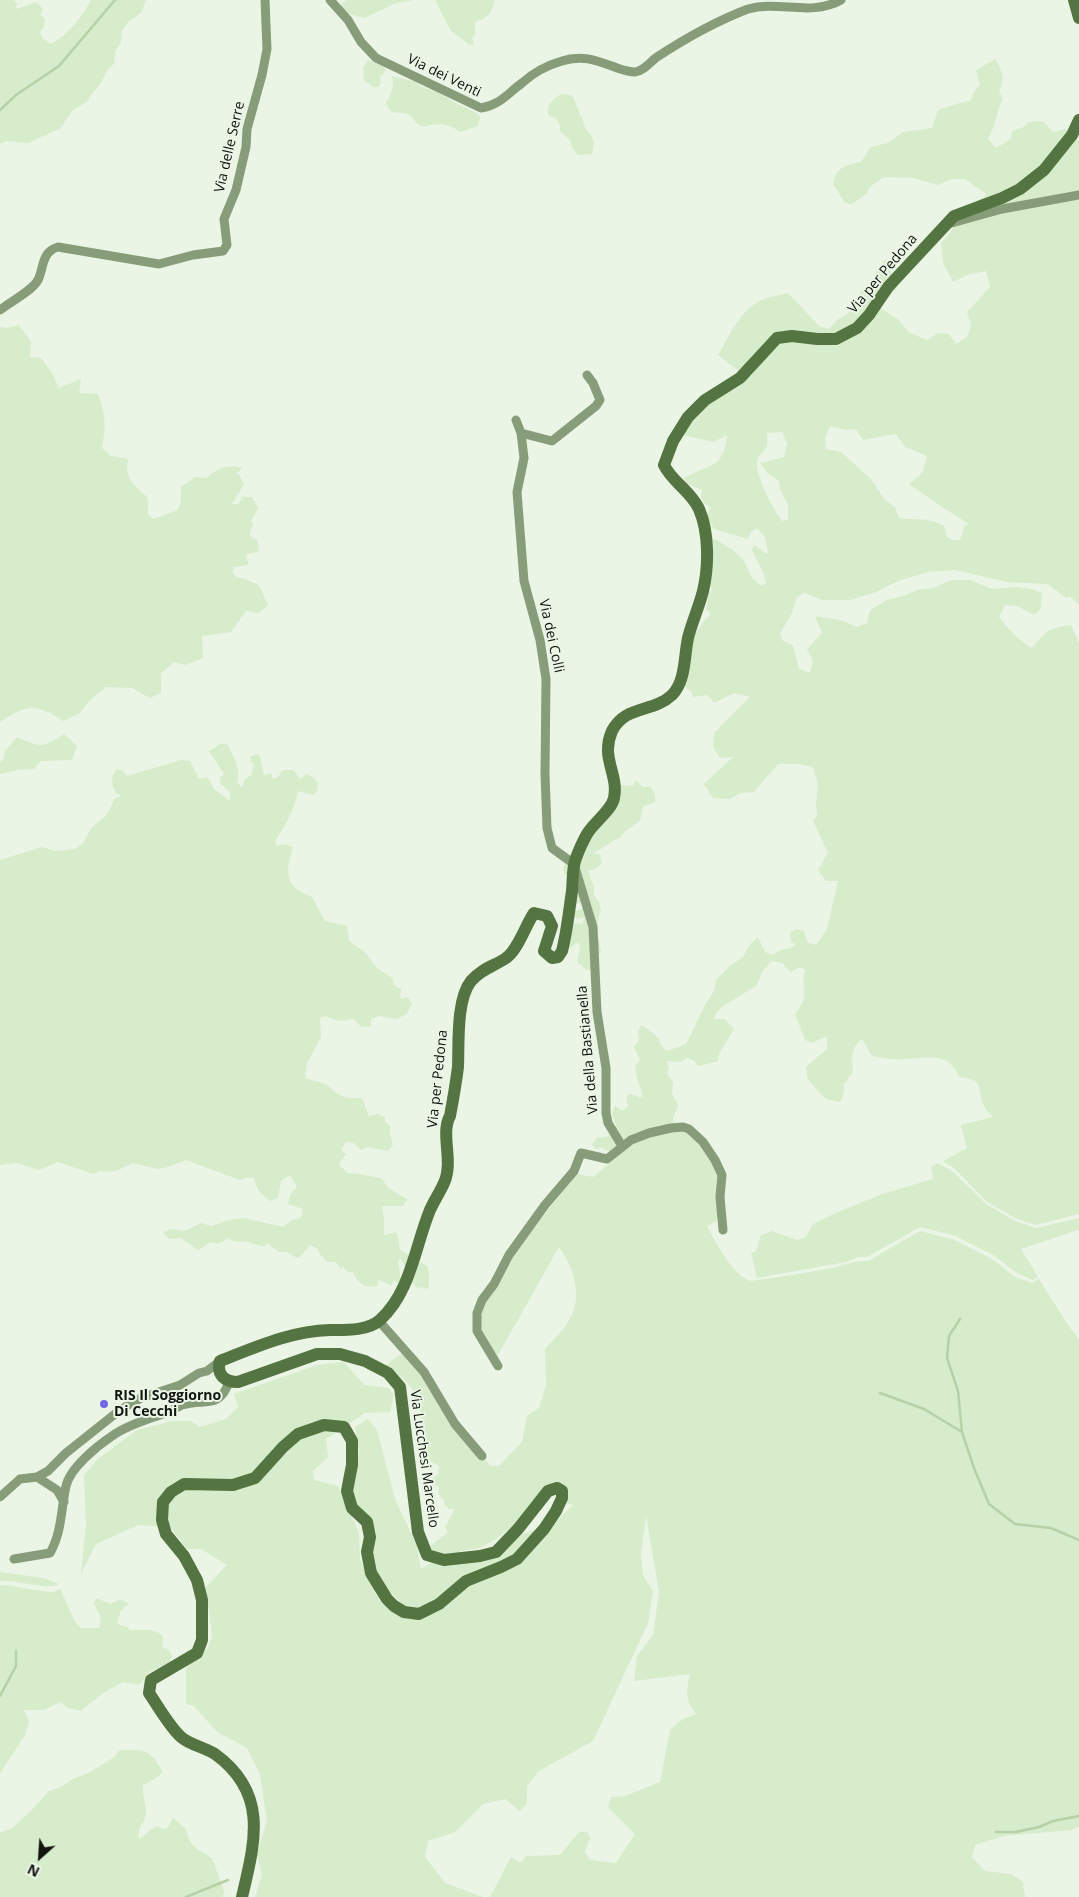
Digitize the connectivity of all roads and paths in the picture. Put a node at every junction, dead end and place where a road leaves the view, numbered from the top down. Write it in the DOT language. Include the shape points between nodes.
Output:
graph roads {
  1 [pos="265,0"];
  2 [pos="330,0"];
  3 [pos="841,0"];
  4 [pos="1074,0"];
  5 [pos="1079,18"];
  6 [pos="1079,120"];
  7 [pos="1079,194"];
  8 [pos="944,225"];
  9 [pos="0,310"];
  10 [pos="587,375"];
  11 [pos="516,420"];
  12 [pos="521,433"];
  13 [pos="574,864"];
  14 [pos="622,1146"];
  15 [pos="723,1230"];
  16 [pos="379,1321"];
  17 [pos="220,1361"];
  18 [pos="498,1366"];
  19 [pos="229,1382"];
  20 [pos="482,1456"];
  21 [pos="37,1477"];
  22 [pos="0,1496"];
  23 [pos="64,1502"];
  24 [pos="14,1559"];
  25 [pos="242,1897"];
  1 -- 9 [label="street, Via delle Serre" via="267,49 236,190 224,219 226,245 223,250 159,264 53,248 32,287"];
  2 -- 3 [label="street, Via dei Venti" via="376,58 481,108 494,106 523,82 561,61 576,57 593,58 636,72 679,44 749,9 767,5 818,8"];
  4 -- 5 [label="street"];
  6 -- 8 [label="street, Via per Pedona" via="1072,135 1044,170 1020,189 954,216"];
  7 -- 8 [label="street" via="1002,209"];
  8 -- 13 [label="street, Via per Pedona" via="888,287 857,328 836,339 777,338 740,378 705,400 673,441 664,465 692,496 704,523 704,589 688,638 682,678 672,695 658,705 625,715 613,731 607,748 614,798 610,808 586,834"];
  10 -- 12 [label="street" via="600,400 596,406 552,441"];
  11 -- 12 [label="street, Via dei Colli"];
  12 -- 13 [label="street, Via dei Colli" via="524,458 517,492 524,581 540,640 546,679 547,828 552,848"];
  13 -- 14 [label="street, Via della Bastianella" via="593,927 608,1123"];
  13 -- 16 [label="street, Via per Pedona" via="565,939 558,957 552,958 544,951 552,926 547,916 534,913 512,953 488,966 471,981 461,1008 458,1067 448,1121 449,1170 399,1295"];
  14 -- 15 [label="street" via="649,1133 671,1128 683,1127 696,1134 722,1175"];
  14 -- 18 [label="street" via="606,1159 581,1153 574,1171 509,1255 482,1300 477,1313 477,1332"];
  16 -- 17 [label="street" via="350,1331 293,1334"];
  16 -- 20 [label="street" via="424,1372 455,1424"];
  17 -- 19 [label="street" via="220,1371"];
  17 -- 21 [label="street" via="207,1371 120,1410"];
  19 -- 23 [label="street" via="225,1394 210,1402 183,1405 112,1435 72,1472"];
  19 -- 25 [label="street, Via Lucchesi Marcello" via="238,1382 317,1354 340,1354 365,1361 388,1373 400,1387 418,1532 427,1555 444,1560 496,1552 548,1491 557,1488 562,1491 562,1498 544,1529 517,1559 466,1581 439,1604 419,1614 404,1612 394,1606 371,1573 367,1522 352,1508 347,1491 352,1441 344,1428 324,1425 298,1434 255,1478 233,1485 184,1484 163,1502 162,1520 166,1534 184,1556 197,1580 202,1600 202,1640 197,1654 151,1680 149,1693 181,1737 213,1753 230,1767 250,1798 255,1826"];
  21 -- 22 [label="street" via="20,1479"];
  21 -- 23 [label="street" via="57,1490"];
  23 -- 24 [label="street" via="62,1519 50,1553"];
}
